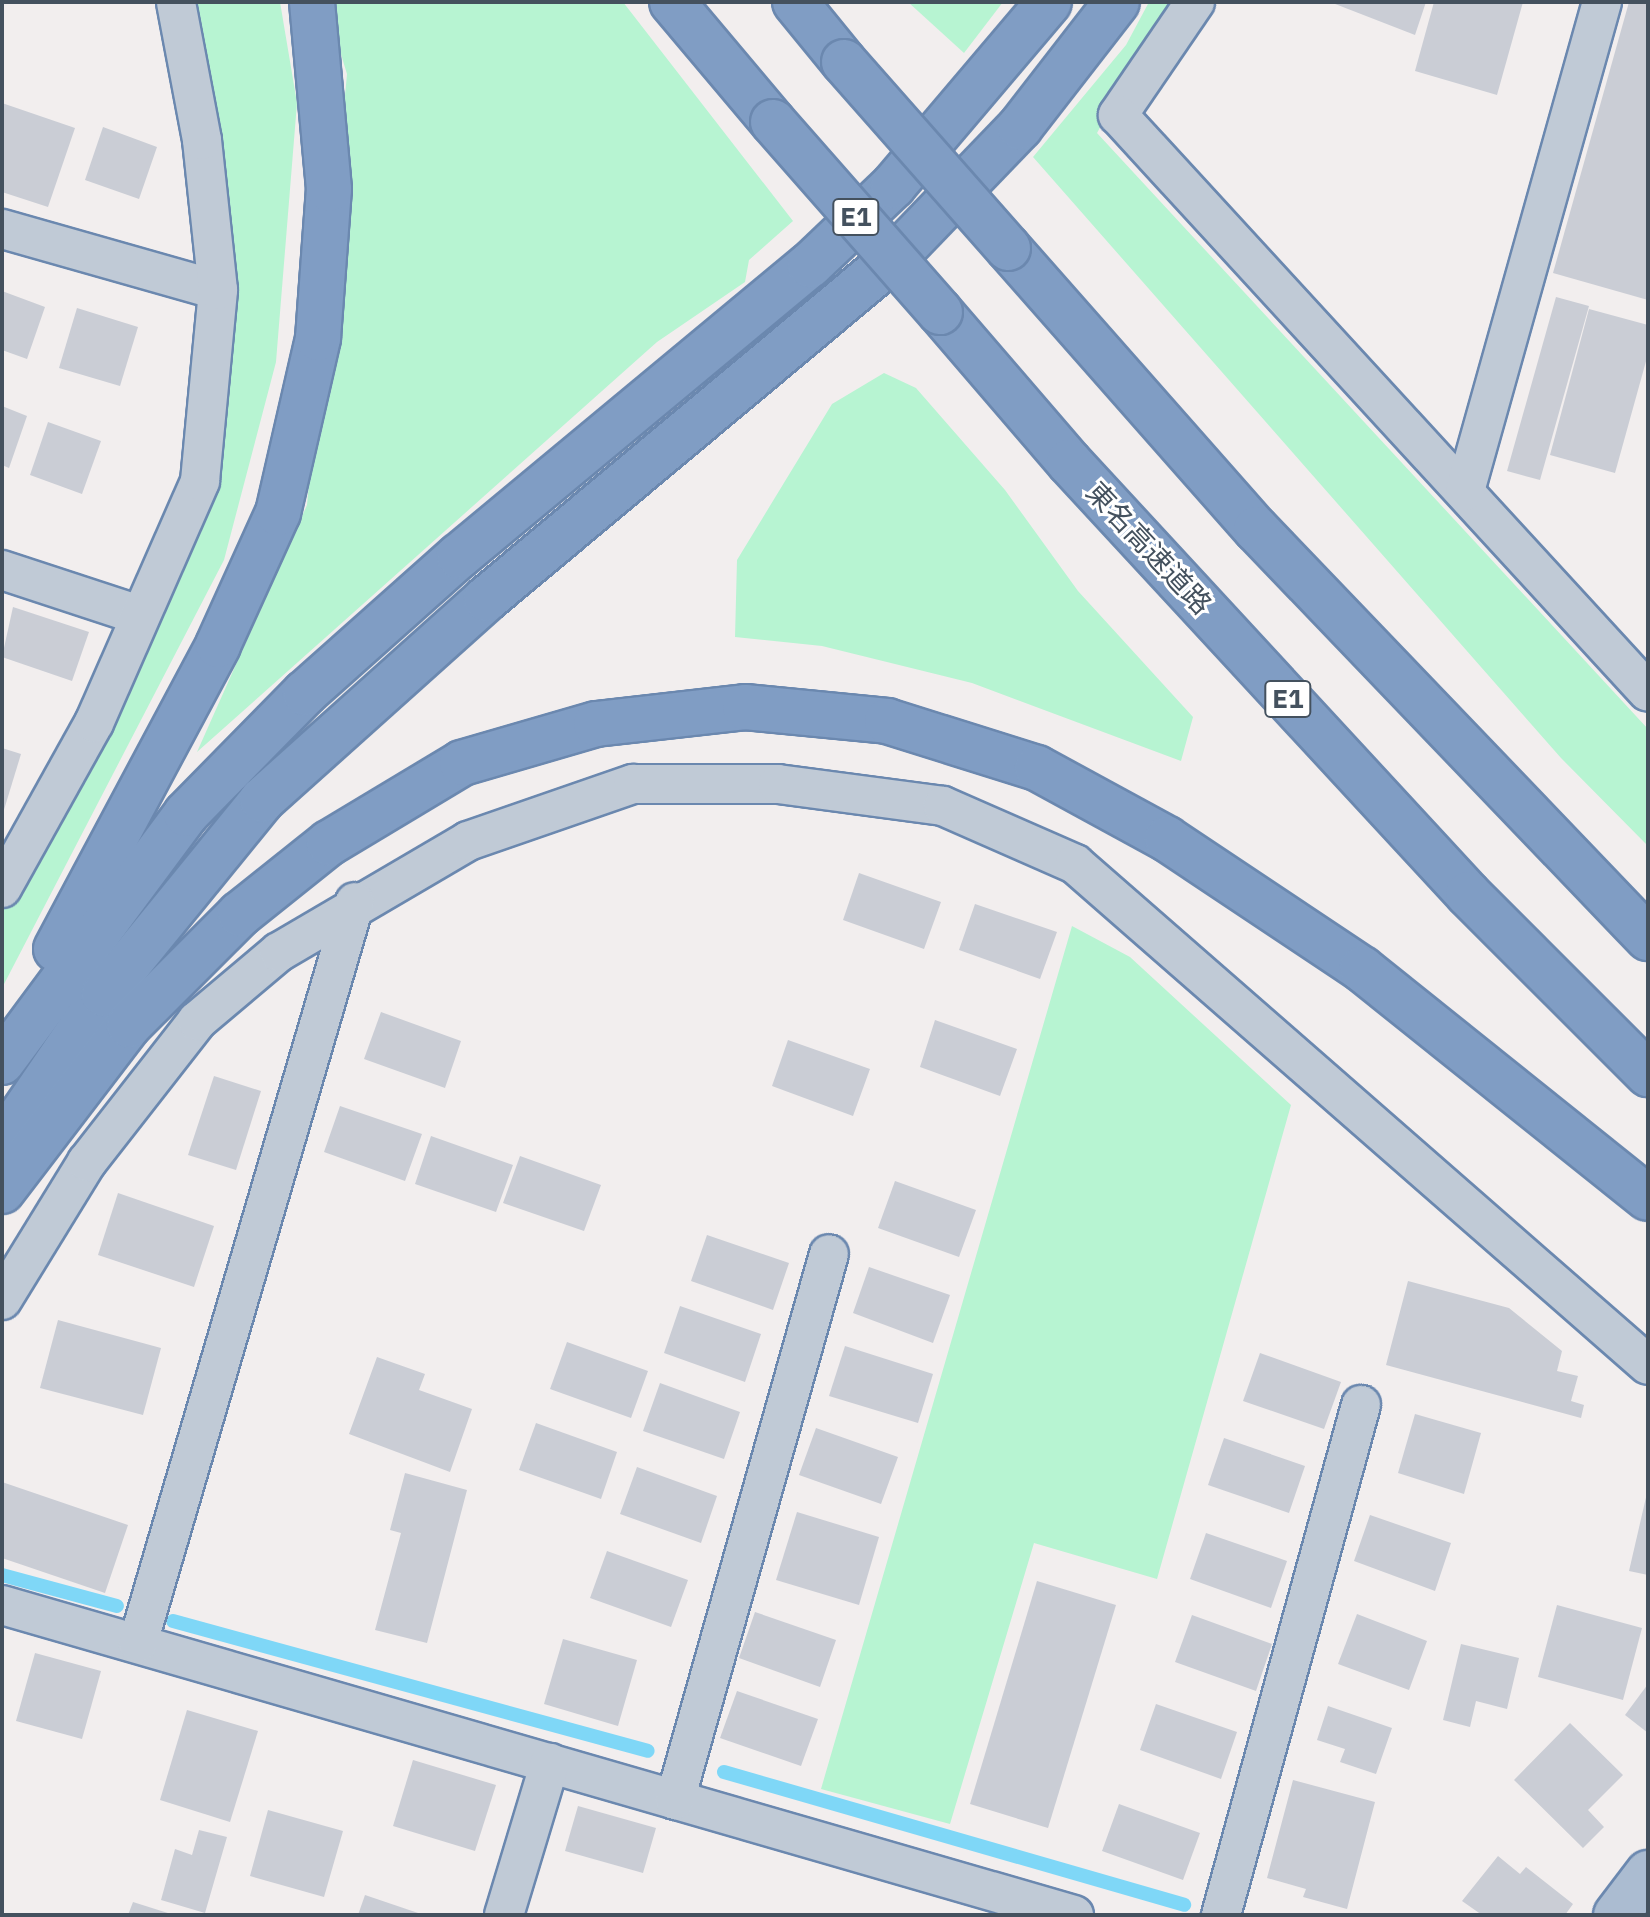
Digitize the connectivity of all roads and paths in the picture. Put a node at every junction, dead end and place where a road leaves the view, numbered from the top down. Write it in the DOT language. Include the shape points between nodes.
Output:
graph roads {
  1 [pos="176,2"];
  2 [pos="312,2"];
  3 [pos="672,2"];
  4 [pos="795,2"];
  5 [pos="808,2"];
  6 [pos="1049,2"];
  7 [pos="1117,2"];
  8 [pos="1195,2"];
  9 [pos="1602,2"];
  10 [pos="844,62"];
  11 [pos="2,229"];
  12 [pos="218,290"];
  13 [pos="1465,491"];
  14 [pos="2,570"];
  15 [pos="139,615"];
  16 [pos="1648,692"];
  17 [pos="2,888"];
  18 [pos="355,902"];
  19 [pos="1648,938"];
  20 [pos="2,1050"];
  21 [pos="2,1062"];
  22 [pos="1648,1074"];
  23 [pos="2,1145"];
  24 [pos="2,1191"];
  25 [pos="1648,1198"];
  26 [pos="829,1254"];
  27 [pos="2,1300"];
  28 [pos="1648,1365"];
  29 [pos="1361,1405"];
  30 [pos="2,1605"];
  31 [pos="138,1643"];
  32 [pos="550,1763"];
  33 [pos="675,1800"];
  34 [pos="1648,1873"];
  35 [pos="504,1915"];
  36 [pos="1074,1915"];
  37 [pos="1221,1915"];
  38 [pos="1616,1915"];
  1 -- 12 [label="street" via="202,140"];
  2 -- 20 [label="highway" via="329,189 318,338 278,513 218,645"];
  3 -- 22 [label="highway, 東名高速道路 / E1, bridge" via="1069,462 1446,870"];
  4 -- 10 [label="highway"];
  5 -- 10 [label="highway"];
  6 -- 21 [label="highway" via="903,175 810,265 459,556 305,693 186,814"];
  7 -- 23 [label="highway" via="1020,127 894,258 486,599 262,800 104,994"];
  8 -- 13 [label="street" via="1118,115"];
  9 -- 13 [label="street"];
  10 -- 19 [label="highway, bridge" via="1256,529"];
  11 -- 12 [label="street"];
  12 -- 15 [label="street" via="200,481"];
  13 -- 16 [label="street"];
  14 -- 15 [label="street"];
  15 -- 17 [label="street" via="94,723"];
  18 -- 27 [label="street" via="279,952 197,1021 87,1162"];
  18 -- 28 [label="street" via="468,841 633,784 778,784 943,806 1075,864"];
  18 -- 31 [label="street"];
  24 -- 25 [label="highway" via="129,1025 240,914 329,843 462,763 596,724 745,707 887,721 1037,768 1154,831 1362,969"];
  26 -- 33 [label="street"];
  29 -- 37 [label="street"];
  30 -- 31 [label="street"];
  31 -- 32 [label="street"];
  32 -- 33 [label="street"];
  32 -- 35 [label="street"];
  33 -- 36 [label="street"];
  34 -- 38 [label="main road"];
}
